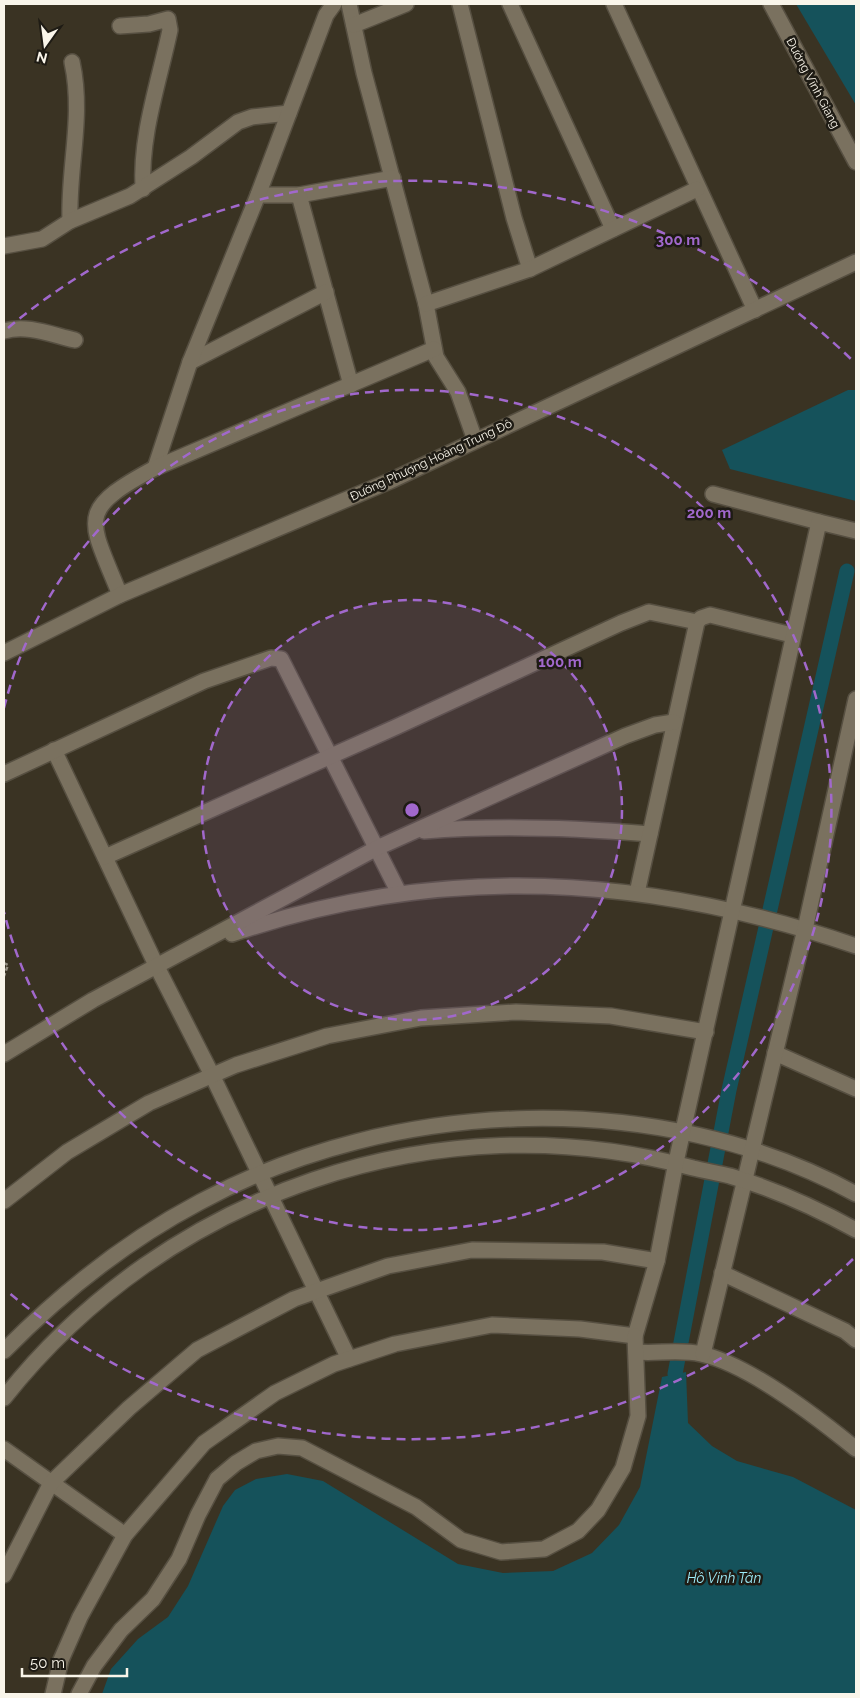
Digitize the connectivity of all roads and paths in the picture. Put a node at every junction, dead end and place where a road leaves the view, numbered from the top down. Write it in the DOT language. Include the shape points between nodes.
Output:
graph roads {
  1 [pos="334,4"];
  2 [pos="349,4"];
  3 [pos="406,4"];
  4 [pos="460,4"];
  5 [pos="510,4"];
  6 [pos="614,4"];
  7 [pos="771,4"];
  8 [pos="354,25"];
  9 [pos="120,26"];
  10 [pos="72,62"];
  11 [pos="289,113"];
  12 [pos="856,162"];
  13 [pos="393,178"];
  14 [pos="143,189"];
  15 [pos="697,189"];
  16 [pos="299,194"];
  17 [pos="258,195"];
  18 [pos="70,221"];
  19 [pos="613,229"];
  20 [pos="4,246"];
  21 [pos="856,262"];
  22 [pos="530,269"];
  23 [pos="326,292"];
  24 [pos="426,304"];
  25 [pos="755,310"];
  26 [pos="4,332"];
  27 [pos="75,340"];
  28 [pos="434,349"];
  29 [pos="190,362"];
  30 [pos="351,385"];
  31 [pos="475,440"];
  32 [pos="155,468"];
  33 [pos="713,494"];
  34 [pos="819,522"];
  35 [pos="856,531"];
  36 [pos="120,594"];
  37 [pos="697,622"];
  38 [pos="792,635"];
  39 [pos="4,653"];
  40 [pos="856,699"];
  41 [pos="674,722"];
  42 [pos="54,750"];
  43 [pos="330,755"];
  44 [pos="4,774"];
  45 [pos="411,832"];
  46 [pos="650,834"];
  47 [pos="377,848"];
  48 [pos="105,857"];
  49 [pos="400,893"];
  50 [pos="637,893"];
  51 [pos="732,911"];
  52 [pos="798,927"];
  53 [pos="856,946"];
  54 [pos="176,955"];
  55 [pos="4,964"];
  56 [pos="156,965"];
  57 [pos="4,976"];
  58 [pos="706,1032"];
  59 [pos="4,1054"];
  60 [pos="775,1054"];
  61 [pos="212,1075"];
  62 [pos="856,1089"];
  63 [pos="682,1132"];
  64 [pos="744,1148"];
  65 [pos="676,1162"];
  66 [pos="259,1175"];
  67 [pos="737,1179"];
  68 [pos="856,1194"];
  69 [pos="270,1196"];
  70 [pos="4,1201"];
  71 [pos="856,1230"];
  72 [pos="657,1261"];
  73 [pos="722,1273"];
  74 [pos="317,1291"];
  75 [pos="636,1336"];
  76 [pos="856,1340"];
  77 [pos="4,1351"];
  78 [pos="636,1352"];
  79 [pos="697,1353"];
  80 [pos="349,1359"];
  81 [pos="4,1398"];
  82 [pos="4,1449"];
  83 [pos="856,1449"];
  84 [pos="51,1483"];
  85 [pos="125,1535"];
  86 [pos="4,1575"];
  87 [pos="53,1694"];
  88 [pos="80,1694"];
  1 -- 11 [label="street" via="326,15"];
  2 -- 8 [label="street"];
  3 -- 8 [label="street"];
  4 -- 22 [label="street"];
  5 -- 19 [label="street"];
  6 -- 15 [label="street"];
  7 -- 12 [label="street, Đường Vĩnh Giang"];
  8 -- 13 [label="street"];
  9 -- 14 [label="street" via="168,19 170,30 144,146"];
  10 -- 18 [label="street" via="78,116"];
  11 -- 14 [label="street" via="238,122"];
  11 -- 17 [label="street"];
  13 -- 16 [label="street"];
  13 -- 24 [label="street"];
  14 -- 18 [label="street"];
  15 -- 19 [label="street"];
  15 -- 25 [label="street"];
  16 -- 17 [label="street"];
  16 -- 23 [label="street"];
  17 -- 29 [label="street"];
  18 -- 20 [label="street" via="42,239"];
  19 -- 22 [label="street"];
  21 -- 25 [label="street, Đường Phượng Hoàng Trung Đô"];
  22 -- 24 [label="street"];
  23 -- 29 [label="street"];
  23 -- 30 [label="street"];
  24 -- 28 [label="street"];
  25 -- 31 [label="street, Đường Phượng Hoàng Trung Đô"];
  26 -- 27 [label="street" via="27,329"];
  28 -- 30 [label="street"];
  28 -- 31 [label="street" via="439,364 458,392"];
  29 -- 32 [label="street"];
  30 -- 32 [label="street"];
  31 -- 36 [label="street, Đường Phượng Hoàng Trung Đô" via="390,481"];
  32 -- 36 [label="street" via="115,491 101,504 96,514 97,538"];
  33 -- 34 [label="street"];
  34 -- 35 [label="street"];
  34 -- 38 [label="street"];
  36 -- 39 [label="street, Đường Phượng Hoàng Trung Đô"];
  37 -- 38 [label="street" via="710,615"];
  37 -- 41 [label="street"];
  37 -- 43 [label="street" via="649,612"];
  38 -- 51 [label="street"];
  40 -- 52 [label="street"];
  41 -- 45 [label="street" via="625,736"];
  41 -- 46 [label="street"];
  42 -- 43 [label="street" via="204,681 271,658 281,659"];
  42 -- 44 [label="street"];
  42 -- 48 [label="street"];
  43 -- 47 [label="street"];
  43 -- 48 [label="street"];
  45 -- 46 [label="street" via="513,828"];
  45 -- 47 [label="street"];
  46 -- 50 [label="street"];
  47 -- 49 [label="street"];
  47 -- 54 [label="street"];
  48 -- 56 [label="street"];
  49 -- 50 [label="street" via="509,885"];
  49 -- 54 [label="street" via="298,913 232,933"];
  50 -- 51 [label="street"];
  51 -- 52 [label="street"];
  51 -- 58 [label="street"];
  52 -- 53 [label="street"];
  52 -- 60 [label="street"];
  54 -- 56 [label="street"];
  55 -- 57 [label="path" via="8,965"];
  56 -- 59 [label="street"];
  56 -- 61 [label="street"];
  58 -- 61 [label="street" via="611,1016 516,1012 421,1018 327,1036 236,1064"];
  58 -- 63 [label="street"];
  60 -- 62 [label="street"];
  60 -- 64 [label="street"];
  61 -- 66 [label="street"];
  61 -- 70 [label="street" via="149,1103 67,1152"];
  63 -- 64 [label="street"];
  63 -- 65 [label="street"];
  63 -- 66 [label="street" via="601,1121 518,1119 436,1126 354,1142"];
  64 -- 67 [label="street"];
  64 -- 68 [label="street" via="800,1168"];
  65 -- 67 [label="street"];
  65 -- 69 [label="street" via="589,1148 500,1145 412,1154 326,1175"];
  65 -- 72 [label="street"];
  66 -- 69 [label="street"];
  66 -- 77 [label="street" via="201,1201 130,1243 64,1293"];
  67 -- 71 [label="street" via="815,1207"];
  67 -- 73 [label="street"];
  69 -- 74 [label="street"];
  69 -- 81 [label="street" via="244,1206 167,1249 96,1301 33,1362"];
  72 -- 74 [label="street" via="603,1252 472,1250 388,1266"];
  72 -- 75 [label="street"];
  73 -- 76 [label="street" via="845,1331"];
  73 -- 79 [label="street"];
  74 -- 80 [label="street"];
  74 -- 84 [label="street" via="294,1299 197,1350 129,1408"];
  75 -- 78 [label="street"];
  75 -- 80 [label="street" via="580,1329 492,1325 395,1344"];
  78 -- 79 [label="street"];
  78 -- 88 [label="street" via="638,1416 623,1468 598,1510 578,1531 544,1549 502,1552 462,1540 416,1507 302,1448 278,1446 256,1450 217,1479 179,1559 153,1599 121,1630 99,1659"];
  79 -- 83 [label="street" via="738,1367 823,1422"];
  80 -- 85 [label="street" via="275,1393 204,1443"];
  82 -- 84 [label="street"];
  84 -- 85 [label="street"];
  84 -- 86 [label="street"];
  85 -- 87 [label="street" via="80,1617 62,1660"];
}
